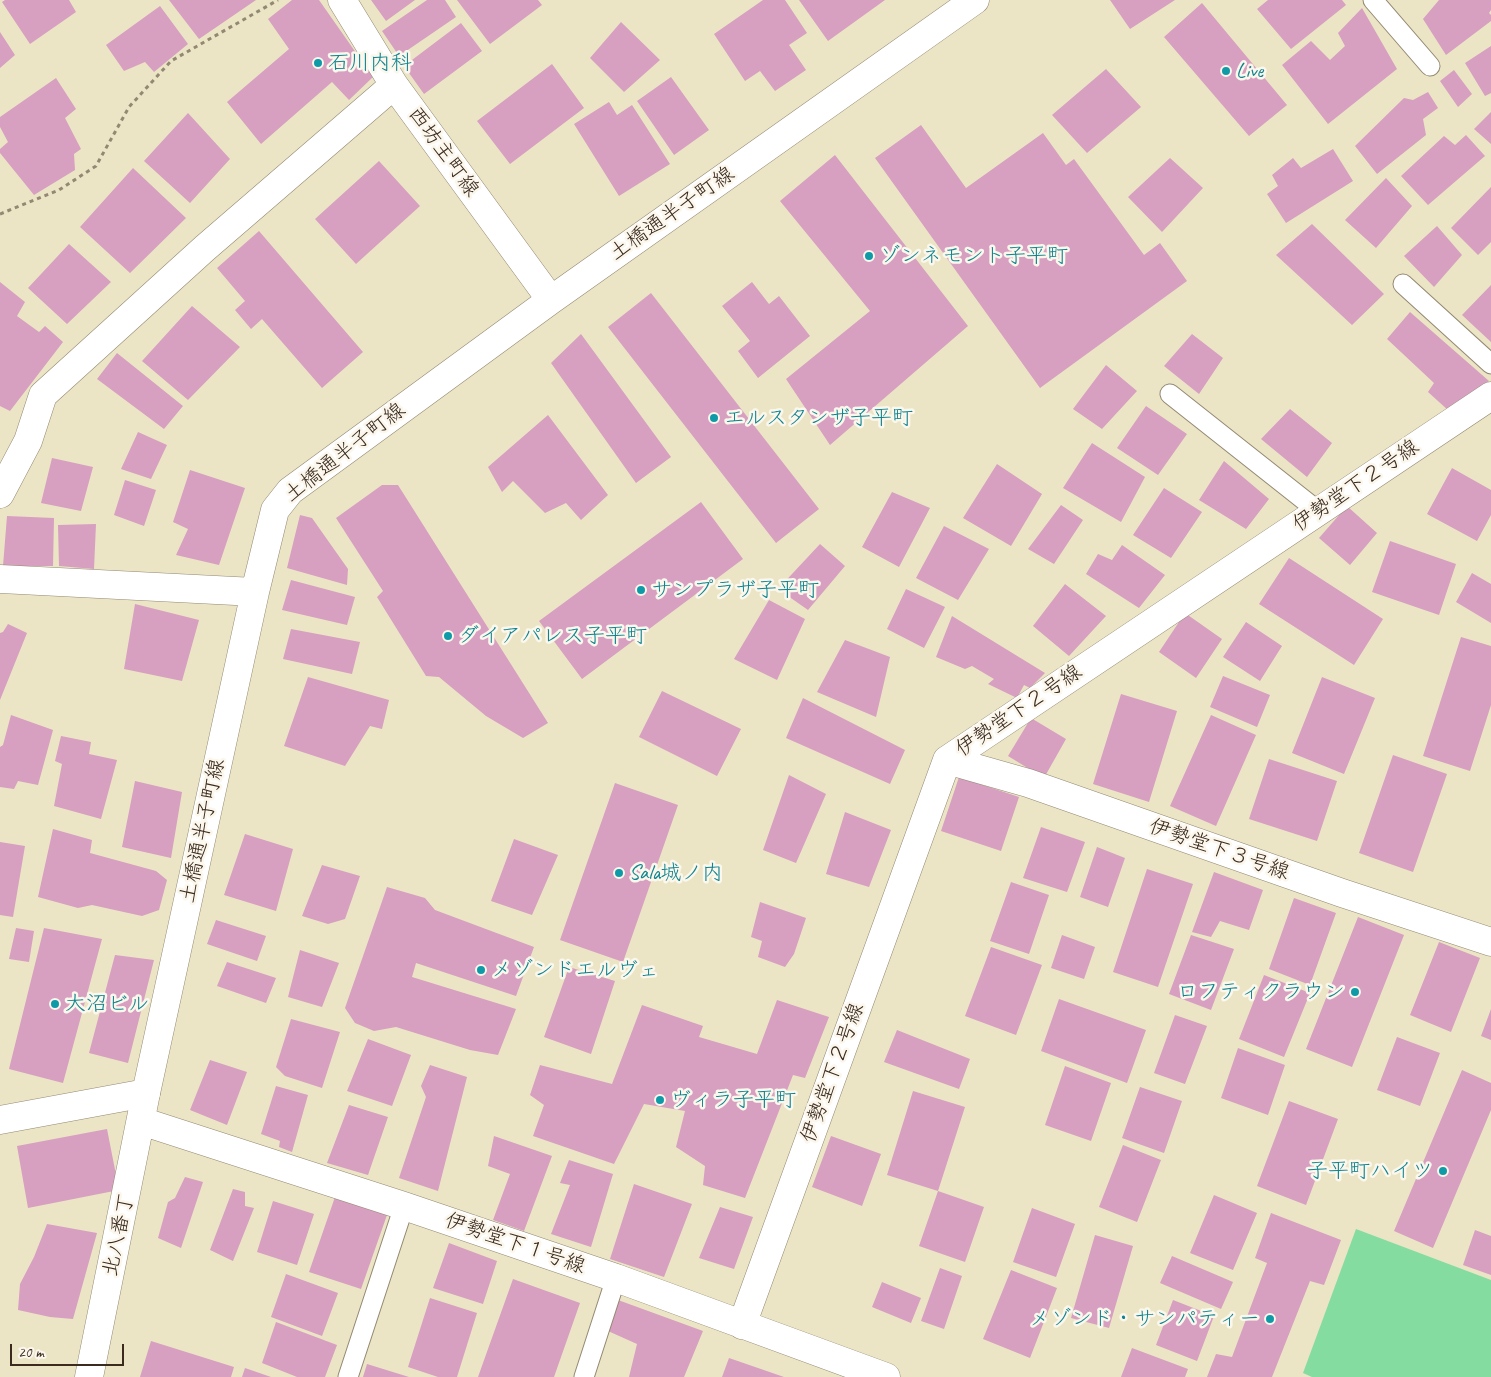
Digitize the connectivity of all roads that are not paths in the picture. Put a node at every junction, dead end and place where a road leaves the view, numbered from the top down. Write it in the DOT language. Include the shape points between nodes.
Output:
graph roads {
  1 [pos="342,0"];
  2 [pos="975,0"];
  3 [pos="1373,0"];
  4 [pos="1430,66"];
  5 [pos="394,85"];
  6 [pos="1403,284"];
  7 [pos="551,300"];
  8 [pos="1491,364"];
  9 [pos="1170,394"];
  10 [pos="1491,396"];
  11 [pos="0,494"];
  12 [pos="1318,511"];
  13 [pos="0,579"];
  14 [pos="255,592"];
  15 [pos="947,760"];
  16 [pos="1491,942"];
  17 [pos="146,1093"];
  18 [pos="0,1120"];
  19 [pos="141,1121"];
  20 [pos="404,1206"];
  21 [pos="616,1278"];
  22 [pos="742,1325"];
  23 [pos="89,1377"];
  24 [pos="348,1377"];
  25 [pos="584,1377"];
  26 [pos="886,1377"];
  1 -- 5 [label="street, 西坊主町線"];
  2 -- 7 [label="street, 土橋通半子町線"];
  3 -- 4 [label="lane"];
  5 -- 7 [label="street, 西坊主町線"];
  5 -- 11 [label="street" via="205,248 42,395 28,441"];
  6 -- 8 [label="lane"];
  7 -- 14 [label="street, 土橋通半子町線" via="290,491 275,510"];
  9 -- 12 [label="lane"];
  10 -- 12 [label="street, 伊勢堂下２号線"];
  12 -- 15 [label="street, 伊勢堂下２号線"];
  13 -- 14 [label="street"];
  14 -- 17 [label="street, 土橋通半子町線"];
  15 -- 16 [label="street, 伊勢堂下３号線" via="1028,783"];
  15 -- 22 [label="street, 伊勢堂下２号線"];
  17 -- 18 [label="street"];
  17 -- 19 [label="street, 北八番丁"];
  19 -- 20 [label="street, 伊勢堂下１号線"];
  19 -- 23 [label="street, 北八番丁"];
  20 -- 21 [label="street, 伊勢堂下１号線"];
  20 -- 24 [label="lane"];
  21 -- 22 [label="street, 伊勢堂下１号線"];
  21 -- 25 [label="lane"];
  22 -- 26 [label="street, 伊勢堂下１号線"];
}
